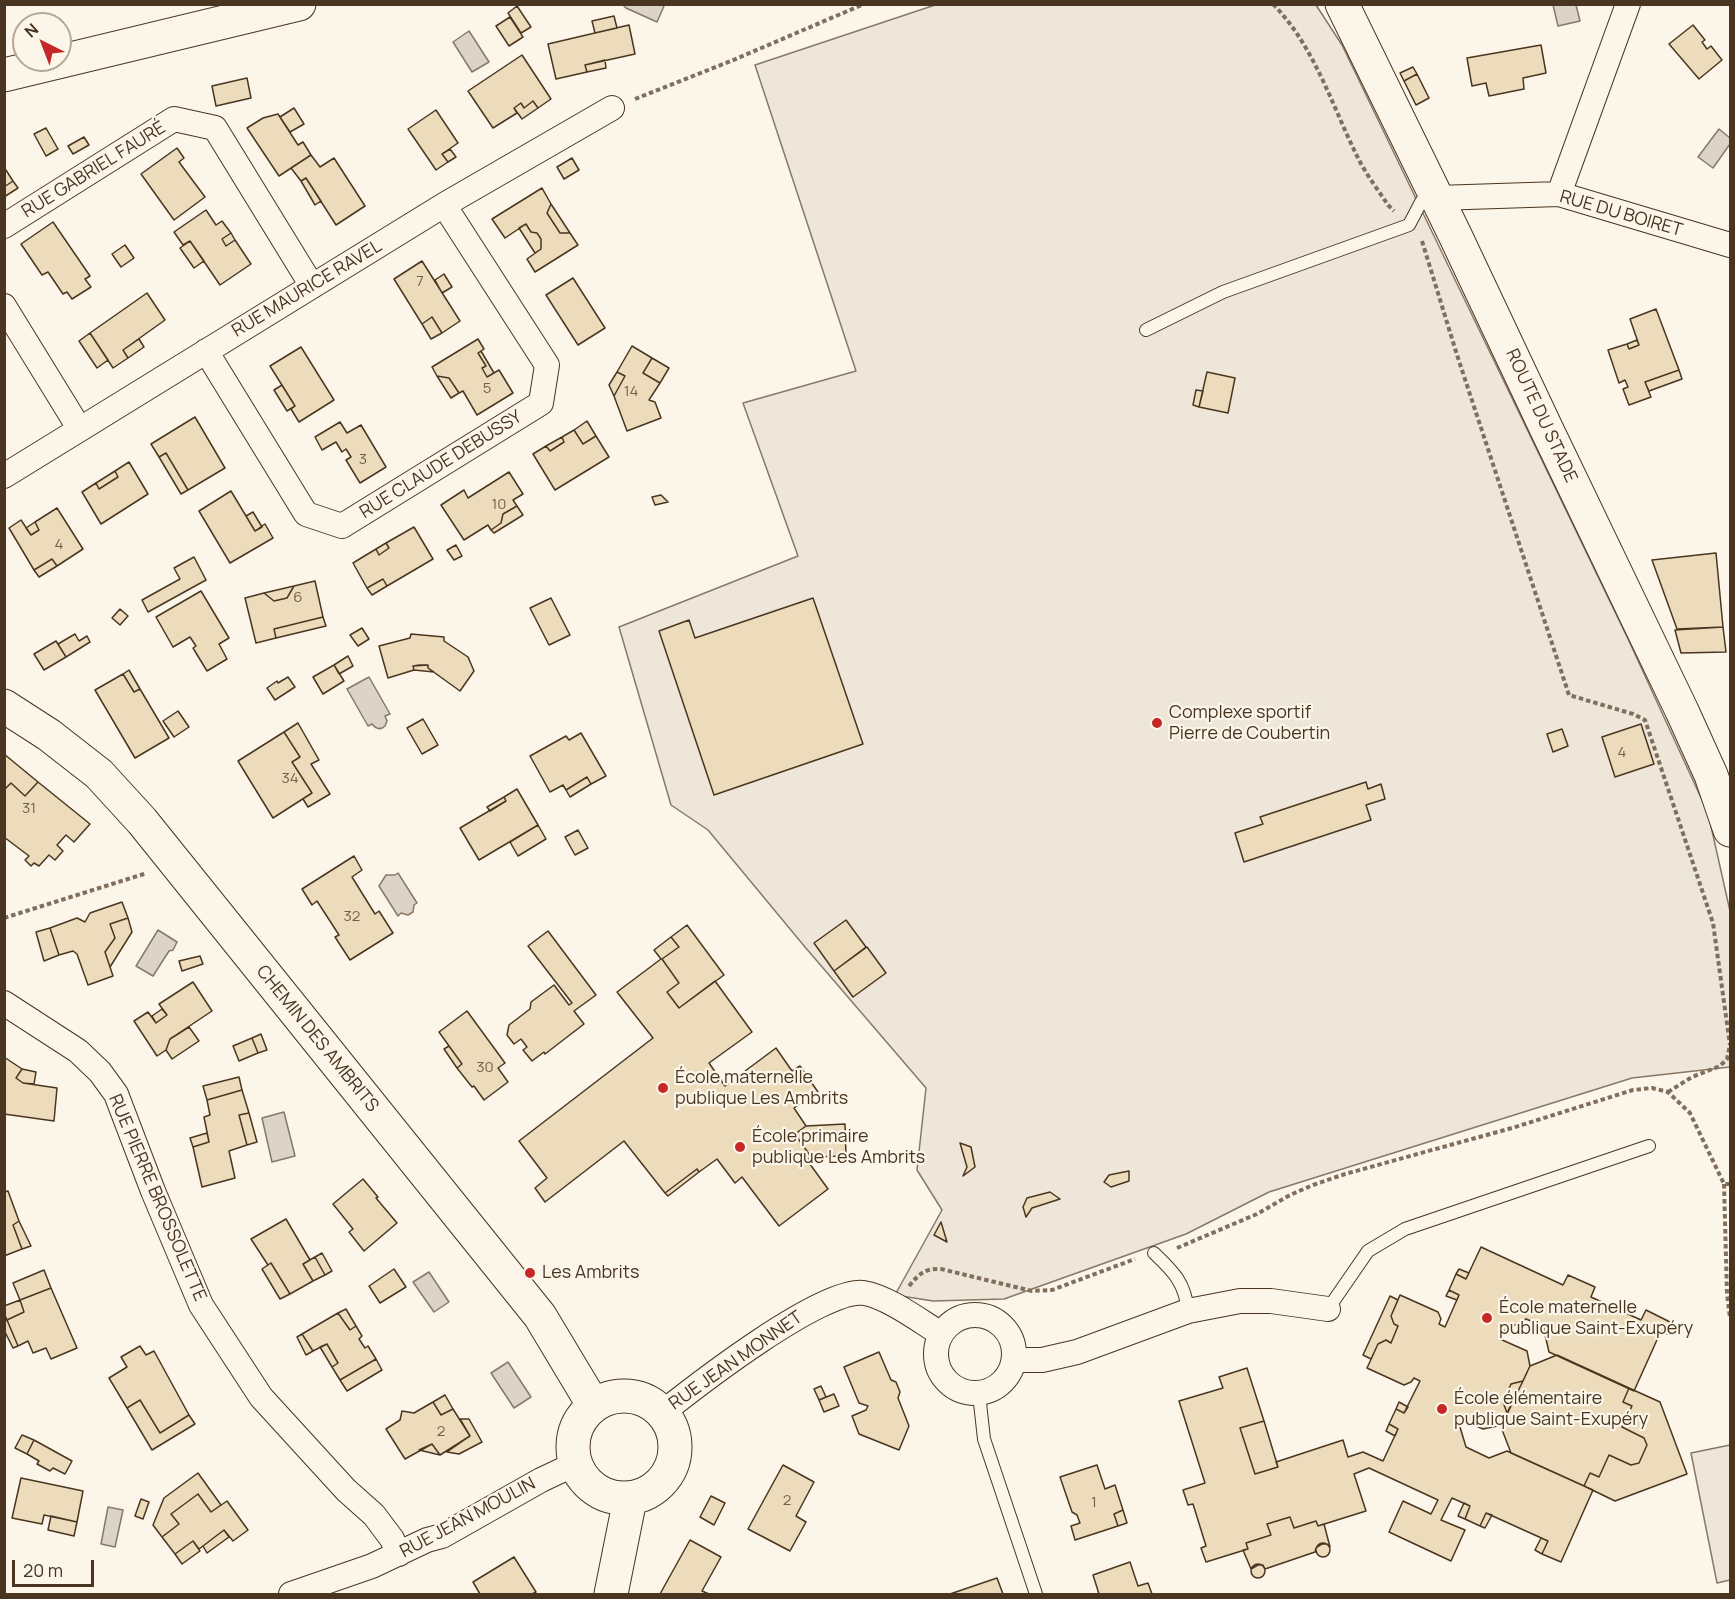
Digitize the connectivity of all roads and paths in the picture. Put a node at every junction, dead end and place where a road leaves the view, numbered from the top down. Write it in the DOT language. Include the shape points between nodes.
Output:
graph roads {
  1 [pos="299,4"];
  2 [pos="864,4"];
  3 [pos="1342,4"];
  4 [pos="1628,4"];
  5 [pos="4,75"];
  6 [pos="612,108"];
  7 [pos="1559,194"];
  8 [pos="1437,198"];
  9 [pos="444,205"];
  10 [pos="4,226"];
  11 [pos="1422,241"];
  12 [pos="1731,245"];
  13 [pos="312,286"];
  14 [pos="4,306"];
  15 [pos="1146,330"];
  16 [pos="206,351"];
  17 [pos="80,428"];
  18 [pos="4,476"];
  19 [pos="4,706"];
  20 [pos="1731,830"];
  21 [pos="175,863"];
  22 [pos="4,918"];
  23 [pos="4,1003"];
  24 [pos="1731,1045"];
  25 [pos="1668,1092"];
  26 [pos="1649,1146"];
  27 [pos="1724,1184"];
  28 [pos="1731,1184"];
  29 [pos="1154,1253"];
  30 [pos="896,1307"];
  31 [pos="1328,1309"];
  32 [pos="1188,1311"];
  33 [pos="1731,1317"];
  34 [pos="941,1334"];
  35 [pos="1014,1360"];
  36 [pos="979,1394"];
  37 [pos="594,1406"];
  38 [pos="662,1413"];
  39 [pos="575,1464"];
  40 [pos="630,1499"];
  41 [pos="399,1554"];
  42 [pos="291,1594"];
  43 [pos="611,1594"];
  44 [pos="1036,1594"];
  1 -- 5 [label="street"];
  2 -- 6 [label="path"];
  3 -- 8 [label="street, ROUTE DU STADE"];
  4 -- 7 [label="street"];
  6 -- 9 [label="street, RUE MAURICE RAVEL"];
  7 -- 8 [label="street, RUE DU BOIRET"];
  7 -- 12 [label="street, RUE DU BOIRET"];
  8 -- 15 [label="lane" via="1422,202 1408,225 1223,292"];
  8 -- 20 [label="street, ROUTE DU STADE" via="1682,711"];
  9 -- 13 [label="street, RUE MAURICE RAVEL"];
  9 -- 16 [label="street, RUE CLAUDE DEBUSSY" via="547,364 541,403 342,526 306,514"];
  10 -- 13 [label="street, RUE GABRIEL FAURÉ" via="174,120 215,128"];
  11 -- 24 [label="path" via="1569,695 1645,720 1713,923"];
  13 -- 16 [label="street, RUE MAURICE RAVEL"];
  14 -- 17 [label="street"];
  16 -- 17 [label="street, RUE MAURICE RAVEL"];
  17 -- 18 [label="street, RUE MAURICE RAVEL"];
  19 -- 21 [label="street, CHEMIN DES AMBRITS" via="99,774"];
  21 -- 22 [label="path"];
  21 -- 37 [label="street, CHEMIN DES AMBRITS" via="540,1316"];
  23 -- 41 [label="street, RUE PIERRE BROSSOLETTE" via="78,1052 111,1087 201,1305 261,1397 374,1515"];
  24 -- 25 [label="path" via="1727,1059 1719,1066"];
  25 -- 27 [label="path" via="1690,1113"];
  25 -- 29 [label="path" via="1652,1088 1633,1090 1345,1174 1172,1250"];
  26 -- 31 [label="lane" via="1405,1229 1368,1251"];
  27 -- 28 [label="path"];
  27 -- 33 [label="path"];
  29 -- 30 [label="path" via="1052,1290 1032,1291 930,1269 914,1280"];
  29 -- 32 [label="lane" via="1175,1273 1186,1294"];
  30 -- 34 [label="street, RUE JEAN MONNET"];
  30 -- 38 [label="street, RUE JEAN MONNET" via="863,1293 841,1297 808,1311"];
  31 -- 32 [label="street" via="1240,1301"];
  32 -- 35 [label="street" via="1077,1352 1042,1360"];
  34 -- 35 [label="street" via="951,1322 981,1314 1007,1330 1014,1345"];
  34 -- 36 [label="street" via="936,1362 942,1376 964,1392"];
  35 -- 36 [label="street" via="999,1386"];
  36 -- 44 [label="lane" via="984,1438"];
  37 -- 38 [label="street" via="622,1396 650,1403"];
  37 -- 39 [label="street" via="579,1422 573,1442"];
  38 -- 40 [label="street" via="675,1443 673,1459 656,1486"];
  39 -- 40 [label="street" via="595,1490 610,1497"];
  39 -- 41 [label="street, RUE JEAN MOULIN" via="442,1536"];
  40 -- 43 [label="street"];
  41 -- 42 [label="street, RUE JEAN MOULIN"];
}
